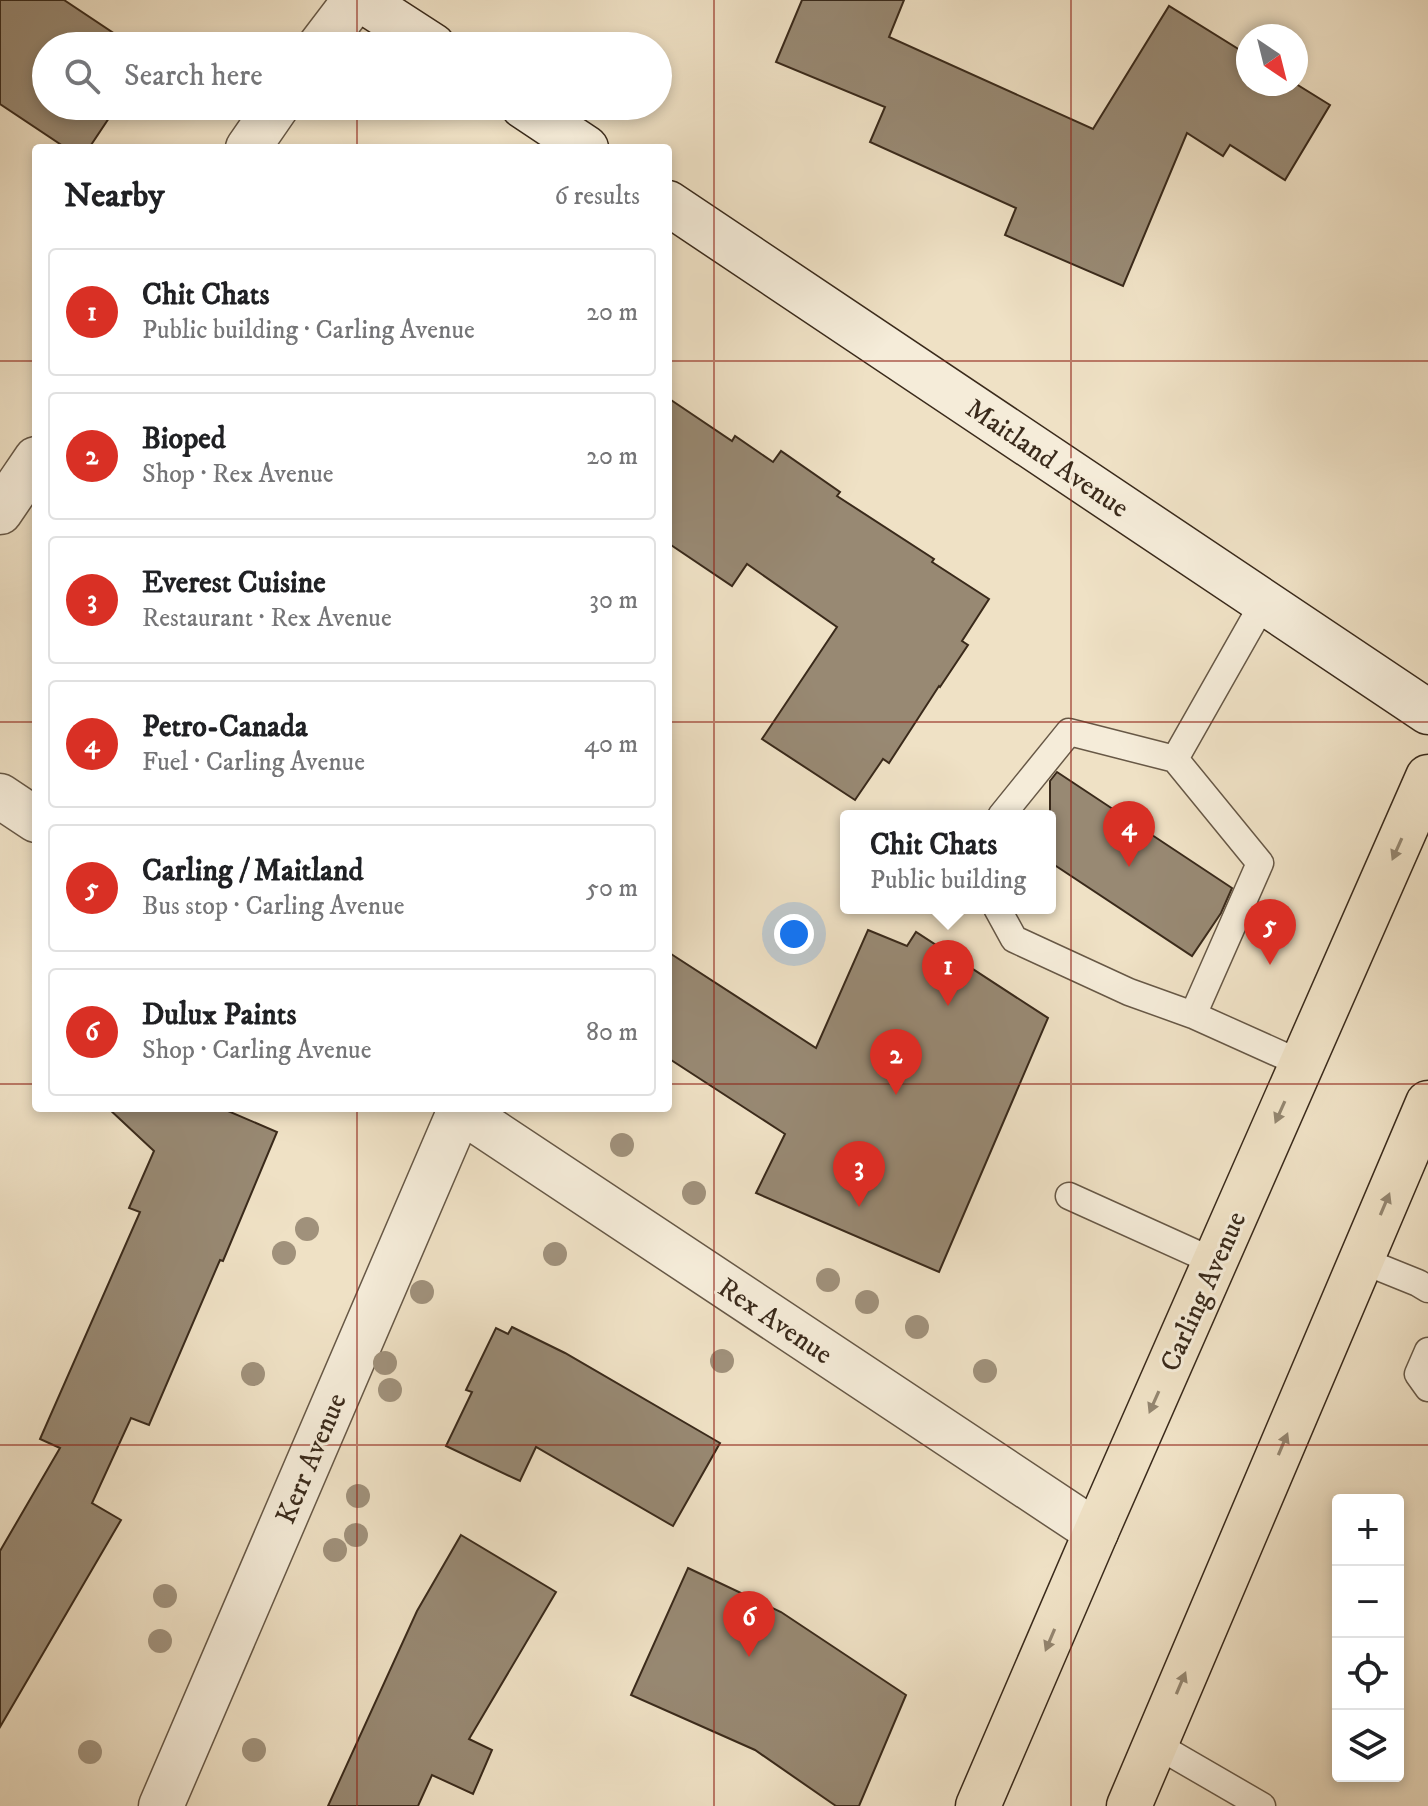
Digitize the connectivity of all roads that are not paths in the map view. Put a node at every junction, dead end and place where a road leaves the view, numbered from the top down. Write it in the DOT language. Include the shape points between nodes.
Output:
graph roads {
  1 [pos="355,0"];
  2 [pos="362,0"];
  3 [pos="331,32"];
  4 [pos="411,32"];
  5 [pos="267,120"];
  6 [pos="544,120"];
  7 [pos="251,144"];
  8 [pos="580,144"];
  9 [pos="672,206"];
  10 [pos="32,465"];
  11 [pos="0,512"];
  12 [pos="1264,602"];
  13 [pos="1428,712"];
  14 [pos="1175,759"];
  15 [pos="1428,777"];
  16 [pos="0,796"];
  17 [pos="1006,810"];
  18 [pos="32,817"];
  19 [pos="1000,914"];
  20 [pos="1193,1015"];
  21 [pos="1302,1064"];
  22 [pos="1428,1103"];
  23 [pos="457,1112"];
  24 [pos="463,1112"];
  25 [pos="1069,1196"];
  26 [pos="1361,1260"];
  27 [pos="1215,1262"];
  28 [pos="1428,1289"];
  29 [pos="1428,1351"];
  30 [pos="1428,1388"];
  31 [pos="1096,1532"];
  32 [pos="1155,1744"];
  33 [pos="161,1806"];
  34 [pos="978,1806"];
  35 [pos="1129,1806"];
  36 [pos="1262,1806"];
  1 -- 3 [label="street"];
  2 -- 4 [label="street"];
  5 -- 7 [label="street"];
  6 -- 8 [label="street"];
  9 -- 12 [label="street, Maitland Avenue"];
  10 -- 11 [label="street"];
  12 -- 13 [label="street, Maitland Avenue"];
  12 -- 14 [label="lane"];
  14 -- 17 [label="lane" via="1069,732"];
  14 -- 20 [label="lane" via="1260,863"];
  15 -- 21 [label="main road, Carling Avenue, one-way"];
  16 -- 18 [label="street"];
  19 -- 20 [label="lane" via="1014,939"];
  20 -- 21 [label="lane"];
  21 -- 27 [label="main road, Carling Avenue, one-way"];
  26 -- 22 [label="main road, one-way"];
  23 -- 33 [label="street, Kerr Avenue"];
  24 -- 31 [label="street, Rex Avenue"];
  25 -- 27 [label="lane"];
  26 -- 28 [label="lane"];
  32 -- 26 [label="main road, one-way"];
  27 -- 31 [label="main road, Carling Avenue, one-way"];
  29 -- 30 [label="lane" via="1418,1374"];
  31 -- 34 [label="main road, Carling Avenue, one-way"];
  32 -- 35 [label="main road"];
  32 -- 36 [label="lane"];
}
